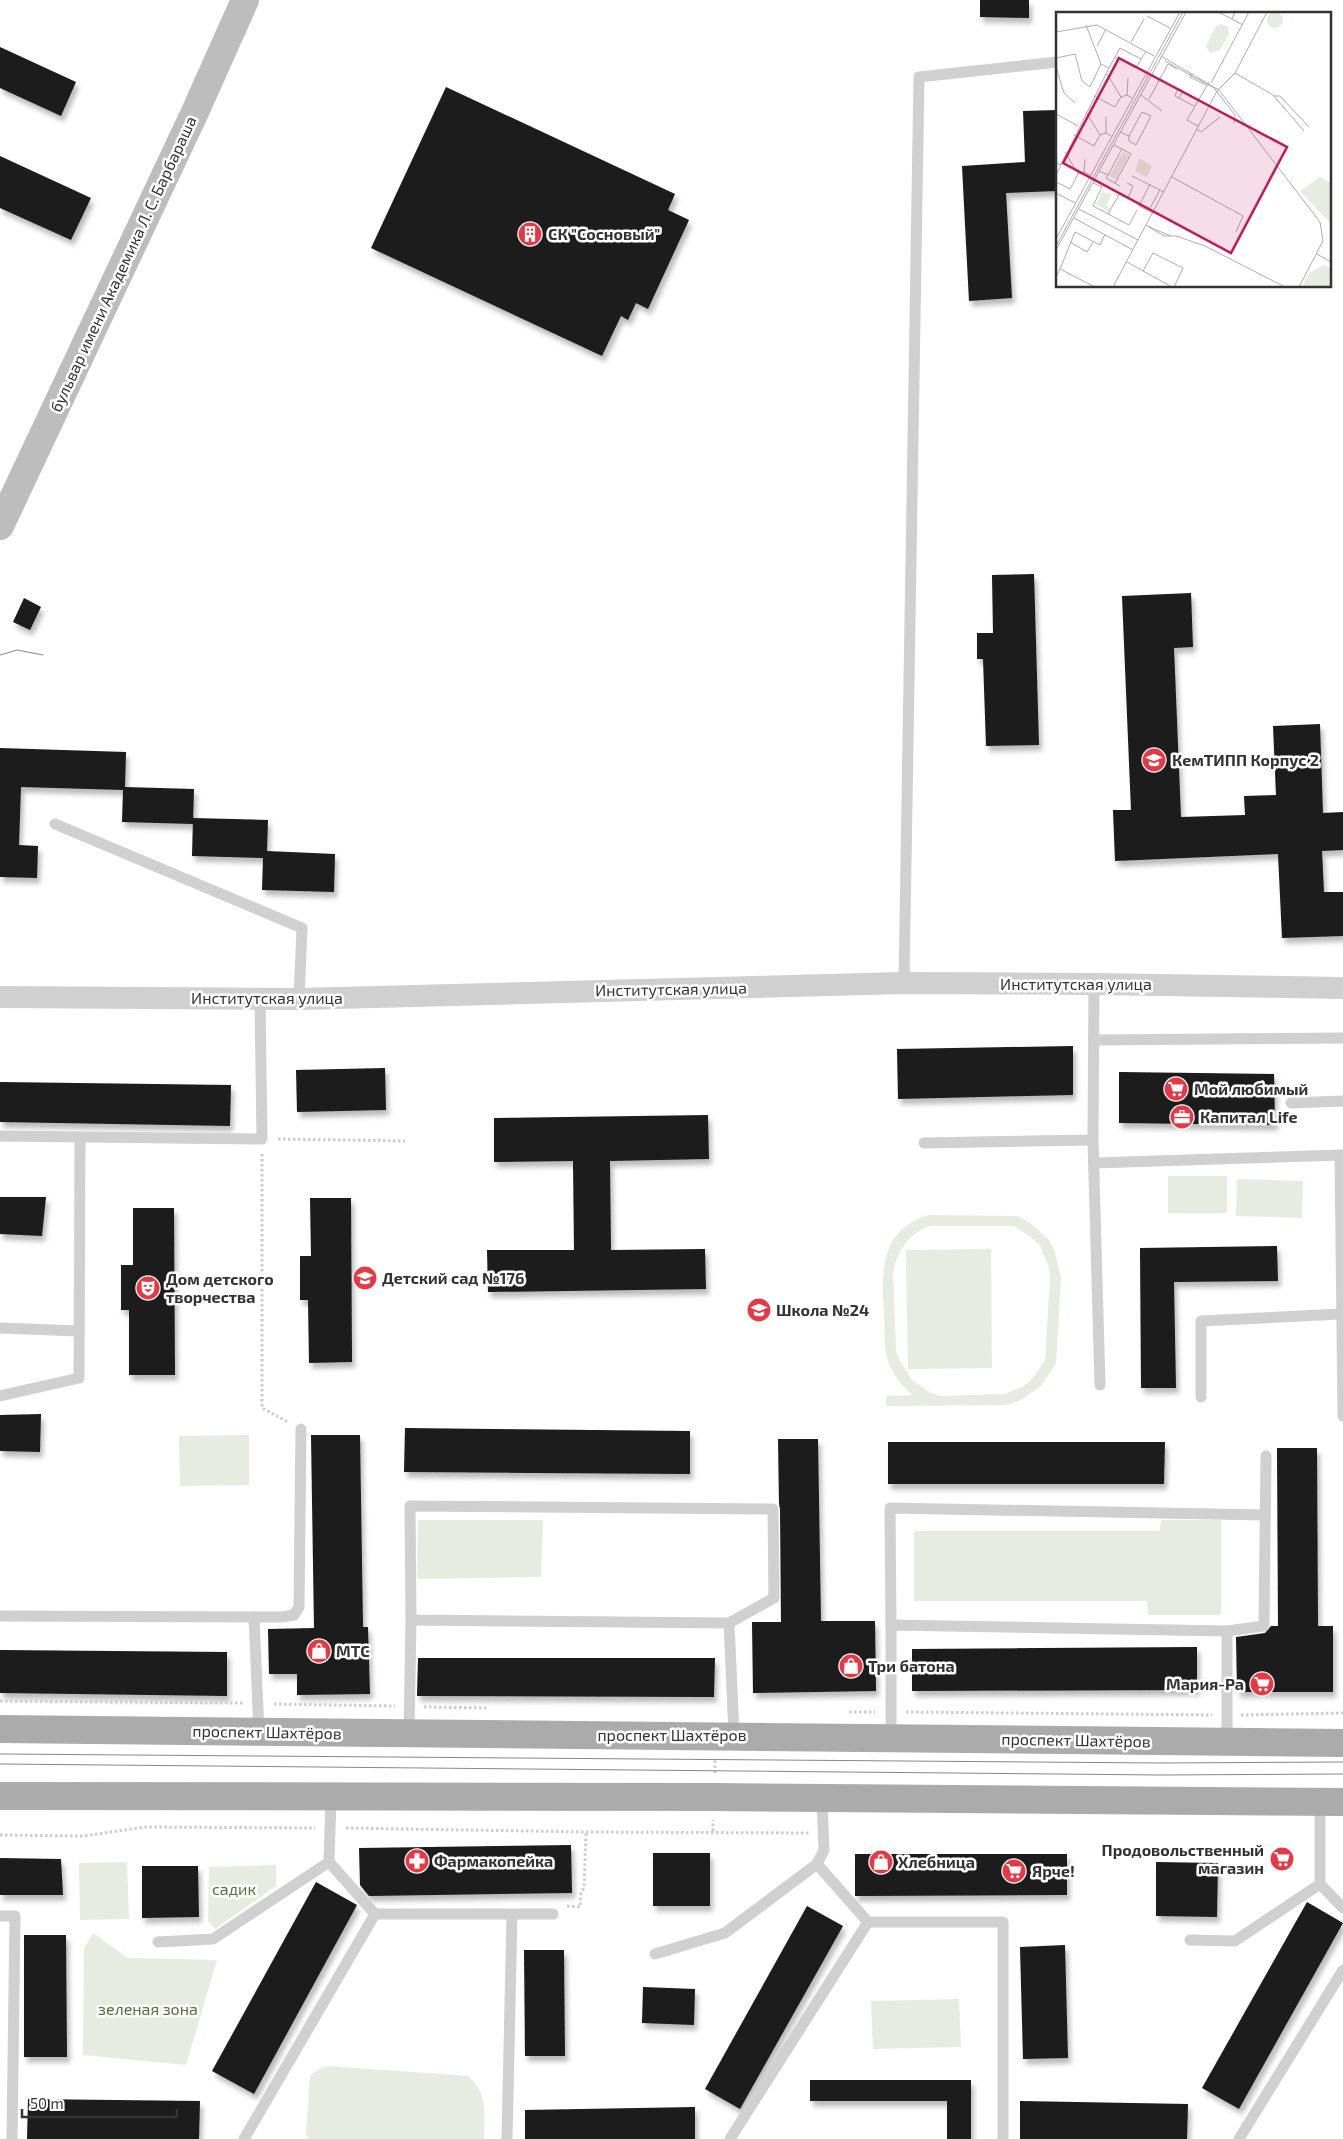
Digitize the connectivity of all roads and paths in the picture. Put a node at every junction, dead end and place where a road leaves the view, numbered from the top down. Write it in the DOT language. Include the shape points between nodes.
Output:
graph roads {
  1 [pos="245,0"];
  2 [pos="1056,62"];
  3 [pos="0,526"];
  4 [pos="55,824"];
  5 [pos="904,983"];
  6 [pos="1094,984"];
  7 [pos="1343,988"];
  8 [pos="0,997"];
  9 [pos="260,999"];
  10 [pos="299,999"];
  11 [pos="1343,1038"];
  12 [pos="1094,1040"];
  13 [pos="1343,1101"];
  14 [pos="1291,1103"];
  15 [pos="0,1136"];
  16 [pos="80,1137"];
  17 [pos="262,1139"];
  18 [pos="405,1140"];
  19 [pos="1093,1140"];
  20 [pos="924,1143"];
  21 [pos="1342,1155"];
  22 [pos="1094,1162"];
  23 [pos="1341,1314"];
  24 [pos="0,1328"];
  25 [pos="79,1331"];
  26 [pos="1100,1385"];
  27 [pos="0,1396"];
  28 [pos="1201,1397"];
  29 [pos="1343,1416"];
  30 [pos="301,1428"];
  31 [pos="1266,1456"];
  32 [pos="1265,1515"];
  33 [pos="0,1616"];
  34 [pos="254,1617"];
  35 [pos="411,1620"];
  36 [pos="729,1624"];
  37 [pos="891,1625"];
  38 [pos="1227,1631"];
  39 [pos="0,1701"];
  40 [pos="258,1704"];
  41 [pos="410,1706"];
  42 [pos="489,1708"];
  43 [pos="842,1712"];
  44 [pos="1343,1713"];
  45 [pos="891,1724"];
  46 [pos="0,1729"];
  47 [pos="1227,1729"];
  48 [pos="259,1733"];
  49 [pos="409,1734"];
  50 [pos="734,1735"];
  51 [pos="1343,1743"];
  52 [pos="0,1796"];
  53 [pos="331,1796"];
  54 [pos="822,1799"];
  55 [pos="1332,1802"];
  56 [pos="330,1828"];
  57 [pos="586,1832"];
  58 [pos="823,1833"];
  59 [pos="0,1835"];
  60 [pos="329,1862"];
  61 [pos="817,1864"];
  62 [pos="1320,1884"];
  63 [pos="1343,1908"];
  64 [pos="376,1914"];
  65 [pos="512,1914"];
  66 [pos="553,1914"];
  67 [pos="0,1916"];
  68 [pos="868,1922"];
  69 [pos="1190,1940"];
  70 [pos="158,1942"];
  71 [pos="656,1954"];
  72 [pos="1343,1970"];
  73 [pos="12,2139"];
  74 [pos="244,2139"];
  75 [pos="508,2139"];
  76 [pos="730,2139"];
  77 [pos="1003,2139"];
  78 [pos="1239,2139"];
  1 -- 3 [label="street, бульвар имени Академика Л. С. Барбараша"];
  2 -- 5 [label="lane" via="919,77"];
  4 -- 10 [label="lane" via="302,928"];
  5 -- 6 [label="street, Институтская улица"];
  5 -- 10 [label="street, Институтская улица"];
  6 -- 7 [label="street, Институтская улица"];
  6 -- 12 [label="lane"];
  8 -- 9 [label="street, Институтская улица"];
  9 -- 10 [label="street, Институтская улица"];
  9 -- 17 [label="lane"];
  11 -- 12 [label="lane"];
  12 -- 19 [label="lane"];
  13 -- 14 [label="lane"];
  15 -- 16 [label="lane"];
  16 -- 17 [label="lane"];
  16 -- 25 [label="lane"];
  17 -- 18 [label="path"];
  17 -- 30 [label="path" via="262,1408"];
  19 -- 20 [label="lane"];
  19 -- 22 [label="lane"];
  21 -- 22 [label="lane"];
  21 -- 23 [label="lane"];
  22 -- 26 [label="lane"];
  23 -- 28 [label="lane" via="1201,1321"];
  23 -- 29 [label="lane"];
  24 -- 25 [label="lane"];
  25 -- 27 [label="lane" via="79,1378"];
  30 -- 34 [label="lane" via="299,1606 294,1615"];
  31 -- 32 [label="lane"];
  32 -- 37 [label="lane" via="890,1508"];
  32 -- 38 [label="lane" via="1264,1626"];
  33 -- 34 [label="lane"];
  34 -- 40 [label="lane"];
  35 -- 36 [label="lane"];
  35 -- 36 [label="lane" via="410,1506 773,1509 774,1598"];
  35 -- 41 [label="lane"];
  36 -- 50 [label="lane"];
  37 -- 38 [label="lane"];
  37 -- 45 [label="lane"];
  38 -- 47 [label="lane"];
  39 -- 40 [label="path"];
  40 -- 41 [label="path"];
  40 -- 48 [label="lane"];
  41 -- 42 [label="path"];
  41 -- 49 [label="lane"];
  43 -- 45 [label="path"];
  44 -- 47 [label="path"];
  45 -- 47 [label="main road, проспект Шахтёров"];
  45 -- 47 [label="path"];
  45 -- 50 [label="main road, проспект Шахтёров"];
  46 -- 48 [label="main road, проспект Шахтёров"];
  47 -- 51 [label="main road, проспект Шахтёров"];
  48 -- 49 [label="main road, проспект Шахтёров"];
  49 -- 50 [label="main road, проспект Шахтёров"];
  52 -- 53 [label="main road"];
  53 -- 54 [label="main road"];
  53 -- 56 [label="lane"];
  54 -- 55 [label="main road"];
  54 -- 58 [label="lane"];
  55 -- 62 [label="lane"];
  56 -- 57 [label="path"];
  56 -- 59 [label="path" via="145,1827 84,1836"];
  56 -- 60 [label="lane"];
  57 -- 58 [label="path"];
  57 -- 66 [label="path" via="580,1907 553,1906"];
  58 -- 61 [label="lane" via="824,1850"];
  60 -- 64 [label="lane"];
  60 -- 70 [label="lane" via="212,1939"];
  61 -- 68 [label="lane"];
  61 -- 71 [label="lane" via="725,1933"];
  62 -- 63 [label="lane"];
  62 -- 69 [label="lane" via="1235,1941"];
  64 -- 65 [label="lane"];
  64 -- 74 [label="lane"];
  65 -- 66 [label="lane"];
  65 -- 75 [label="lane"];
  67 -- 73 [label="lane" via="15,1916"];
  68 -- 76 [label="lane"];
  68 -- 77 [label="lane" via="1003,1922"];
  72 -- 78 [label="lane"];
}
